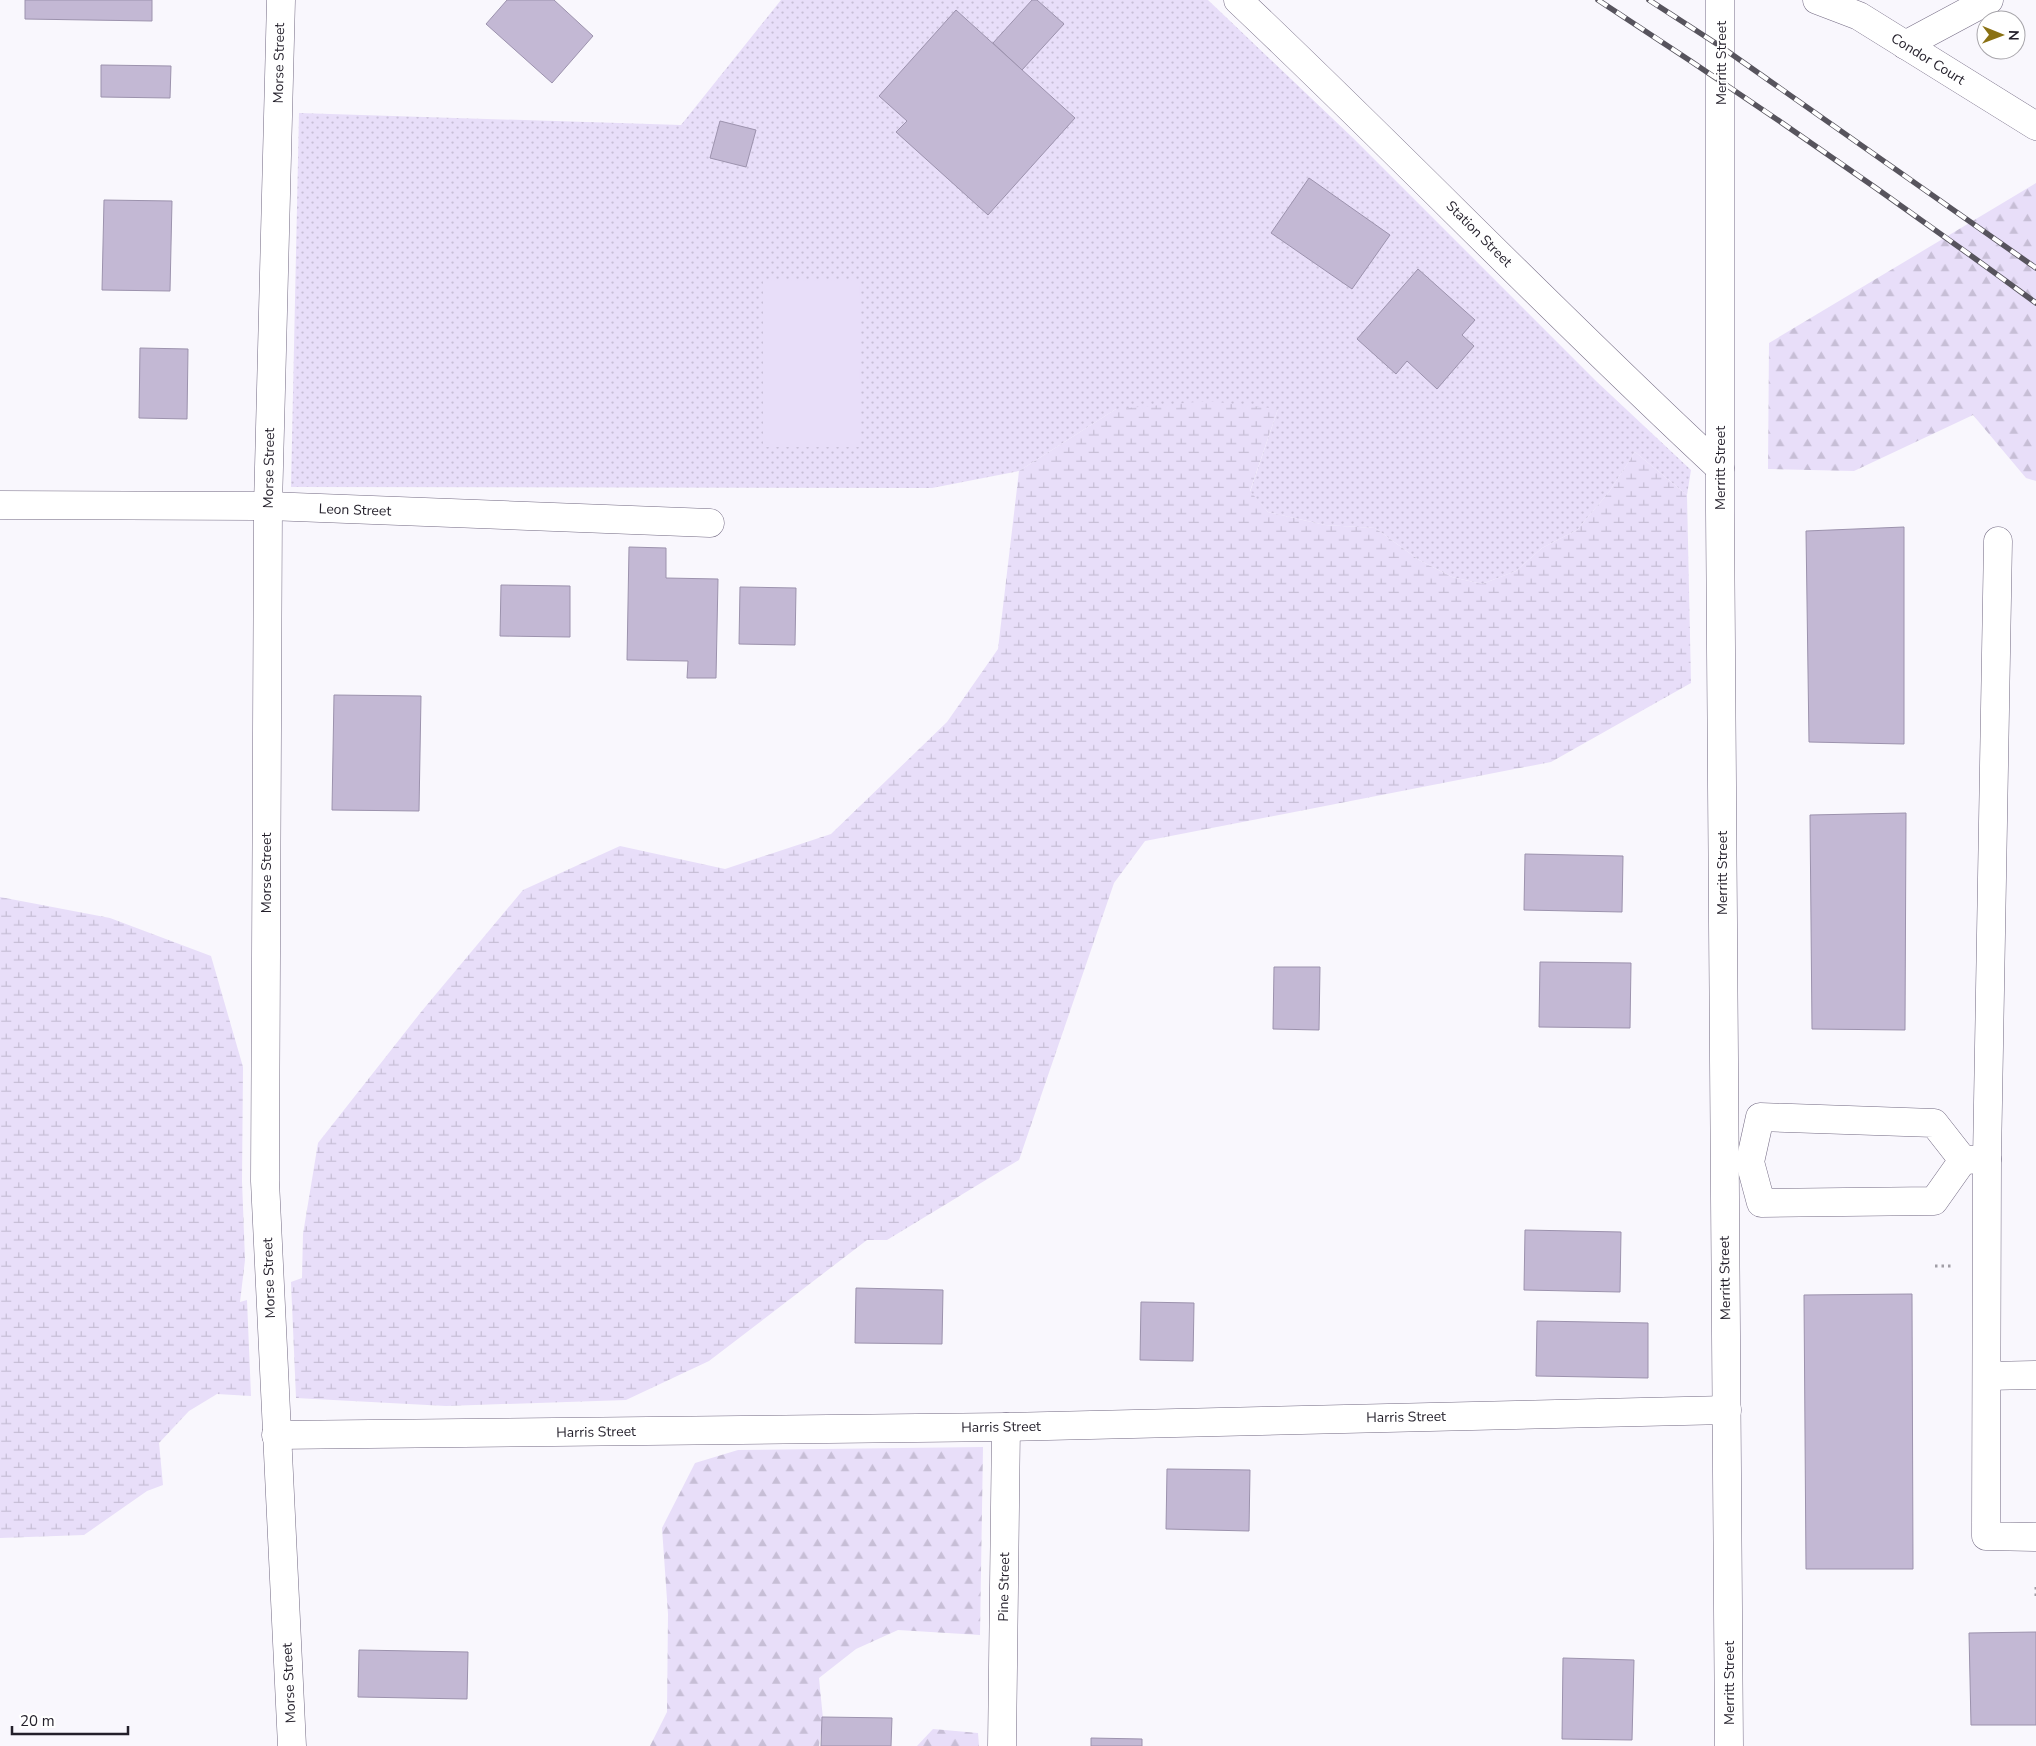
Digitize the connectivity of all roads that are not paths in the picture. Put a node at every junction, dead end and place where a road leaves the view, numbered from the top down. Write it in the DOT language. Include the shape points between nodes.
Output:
graph roads {
  1 [pos="281,0"];
  2 [pos="1238,0"];
  3 [pos="1720,0"];
  4 [pos="1817,0"];
  5 [pos="1989,0"];
  6 [pos="1905,45"];
  7 [pos="2036,126"];
  8 [pos="1720,468"];
  9 [pos="0,505"];
  10 [pos="268,506"];
  11 [pos="710,523"];
  12 [pos="1998,541"];
  13 [pos="1975,1159"];
  14 [pos="1737,1162"];
  15 [pos="1987,1376"];
  16 [pos="2036,1376"];
  17 [pos="1727,1410"];
  18 [pos="1006,1427"];
  19 [pos="276,1435"];
  20 [pos="2036,1537"];
  21 [pos="292,1746"];
  22 [pos="1002,1746"];
  23 [pos="1729,1746"];
  1 -- 10 [label="street, Morse Street"];
  2 -- 8 [label="street, Station Street" via="1370,125 1612,368"];
  3 -- 8 [label="street, Merritt Street"];
  4 -- 6 [label="street, Condor Court" via="1858,16"];
  5 -- 6 [label="street"];
  6 -- 7 [label="street, Condor Court"];
  8 -- 14 [label="street, Merritt Street"];
  9 -- 10 [label="street, Leon Street"];
  10 -- 11 [label="street, Leon Street"];
  10 -- 19 [label="street, Morse Street" via="265,1181"];
  12 -- 13 [label="street"];
  13 -- 14 [label="street" via="1934,1123 1760,1118"];
  13 -- 14 [label="street" via="1934,1200 1761,1203"];
  13 -- 15 [label="street"];
  14 -- 17 [label="street, Merritt Street"];
  15 -- 16 [label="street"];
  15 -- 20 [label="street" via="1986,1536"];
  17 -- 18 [label="street, Harris Street"];
  17 -- 23 [label="street, Merritt Street"];
  18 -- 19 [label="street, Harris Street"];
  18 -- 22 [label="street, Pine Street"];
  19 -- 21 [label="street, Morse Street"];
}
